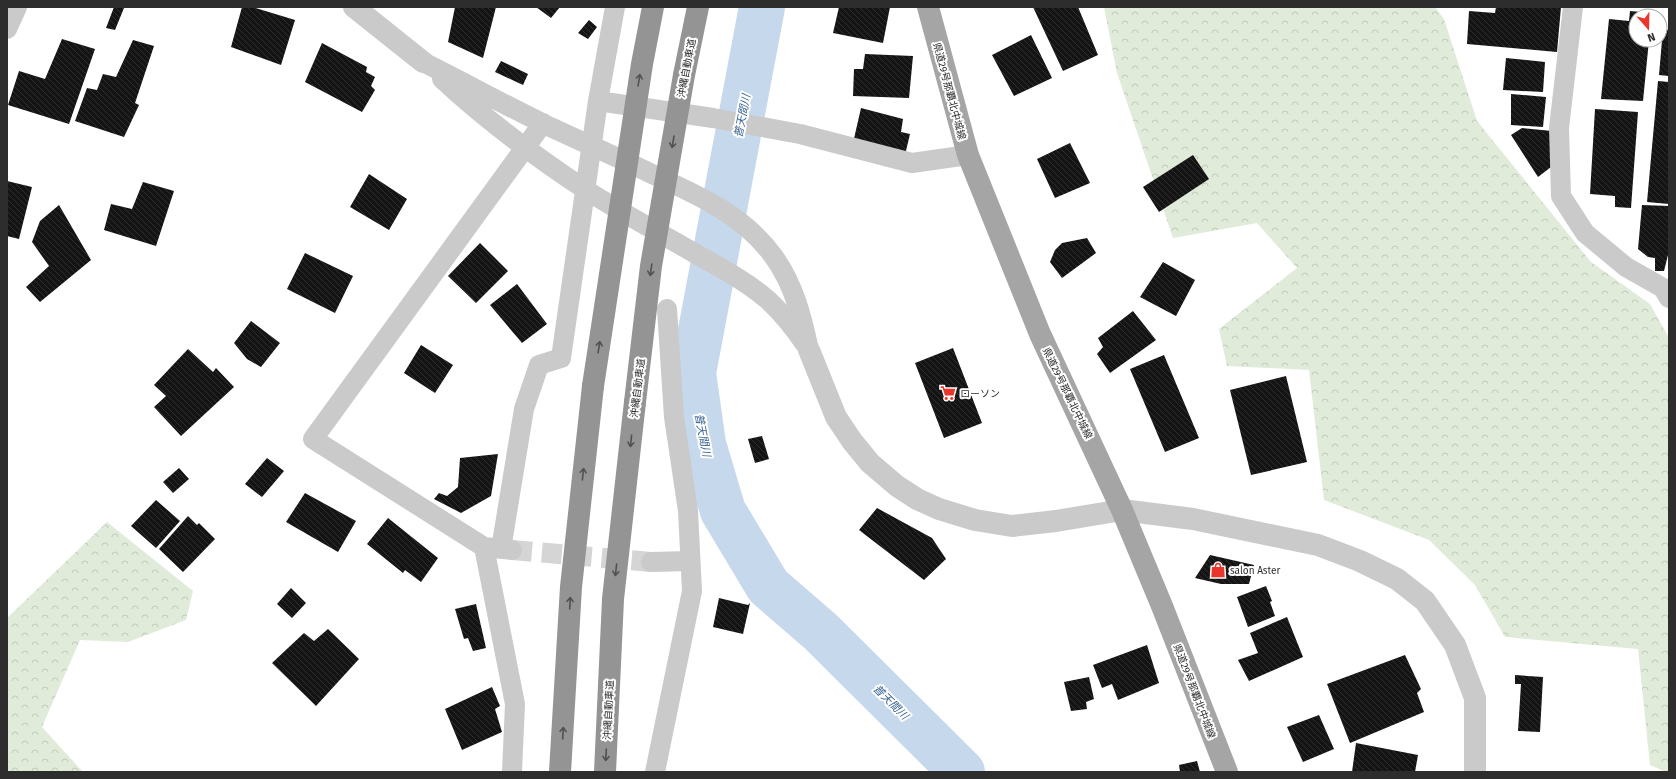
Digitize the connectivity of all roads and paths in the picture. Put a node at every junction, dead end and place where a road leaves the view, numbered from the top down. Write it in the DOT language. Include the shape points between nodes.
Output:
graph roads {
  1 [pos="17,7"];
  2 [pos="354,7"];
  3 [pos="615,7"];
  4 [pos="653,7"];
  5 [pos="698,7"];
  6 [pos="928,7"];
  7 [pos="1573,7"];
  8 [pos="7,29"];
  9 [pos="423,62"];
  10 [pos="598,101"];
  11 [pos="543,123"];
  12 [pos="525,146"];
  13 [pos="592,146"];
  14 [pos="968,155"];
  15 [pos="586,190"];
  16 [pos="1669,298"];
  17 [pos="667,309"];
  18 [pos="809,350"];
  19 [pos="1122,510"];
  20 [pos="499,549"];
  21 [pos="690,561"];
  22 [pos="651,562"];
  23 [pos="512,772"];
  24 [pos="560,772"];
  25 [pos="605,772"];
  26 [pos="655,772"];
  27 [pos="1226,772"];
  28 [pos="1475,772"];
  1 -- 8 [label="street"];
  2 -- 9 [label="street"];
  3 -- 10 [label="street"];
  24 -- 4 [label="highway, one-way, bridge" via="571,587 593,386"];
  5 -- 25 [label="highway, 沖縄自動車道, one-way, bridge" via="651,266 613,599"];
  6 -- 14 [label="main road, 県道29号那覇北中城線"];
  7 -- 16 [label="street" via="1559,128 1561,196 1585,233 1626,267 1663,288"];
  9 -- 11 [label="street"];
  9 -- 12 [label="street" via="464,100"];
  10 -- 13 [label="street"];
  10 -- 14 [label="street" via="800,134 912,163"];
  11 -- 12 [label="street"];
  11 -- 13 [label="street"];
  12 -- 15 [label="street"];
  12 -- 20 [label="street" via="313,439"];
  13 -- 15 [label="street"];
  13 -- 18 [label="street" via="716,206 742,224 774,256 788,280 800,307"];
  14 -- 19 [label="main road, 県道29号那覇北中城線" via="1040,334"];
  15 -- 18 [label="street" via="750,286 790,323"];
  15 -- 20 [label="street" via="561,358 539,365 524,409"];
  17 -- 21 [label="street" via="674,417 688,511"];
  18 -- 19 [label="street" via="836,417 852,441 870,463 917,499 975,520 1012,526"];
  19 -- 27 [label="main road, 県道29号那覇北中城線"];
  19 -- 28 [label="street" via="1193,519 1318,545 1397,579 1425,601 1455,645 1475,698"];
  20 -- 23 [label="street" via="515,704"];
  21 -- 22 [label="street"];
  21 -- 26 [label="street" via="692,591"];
}
